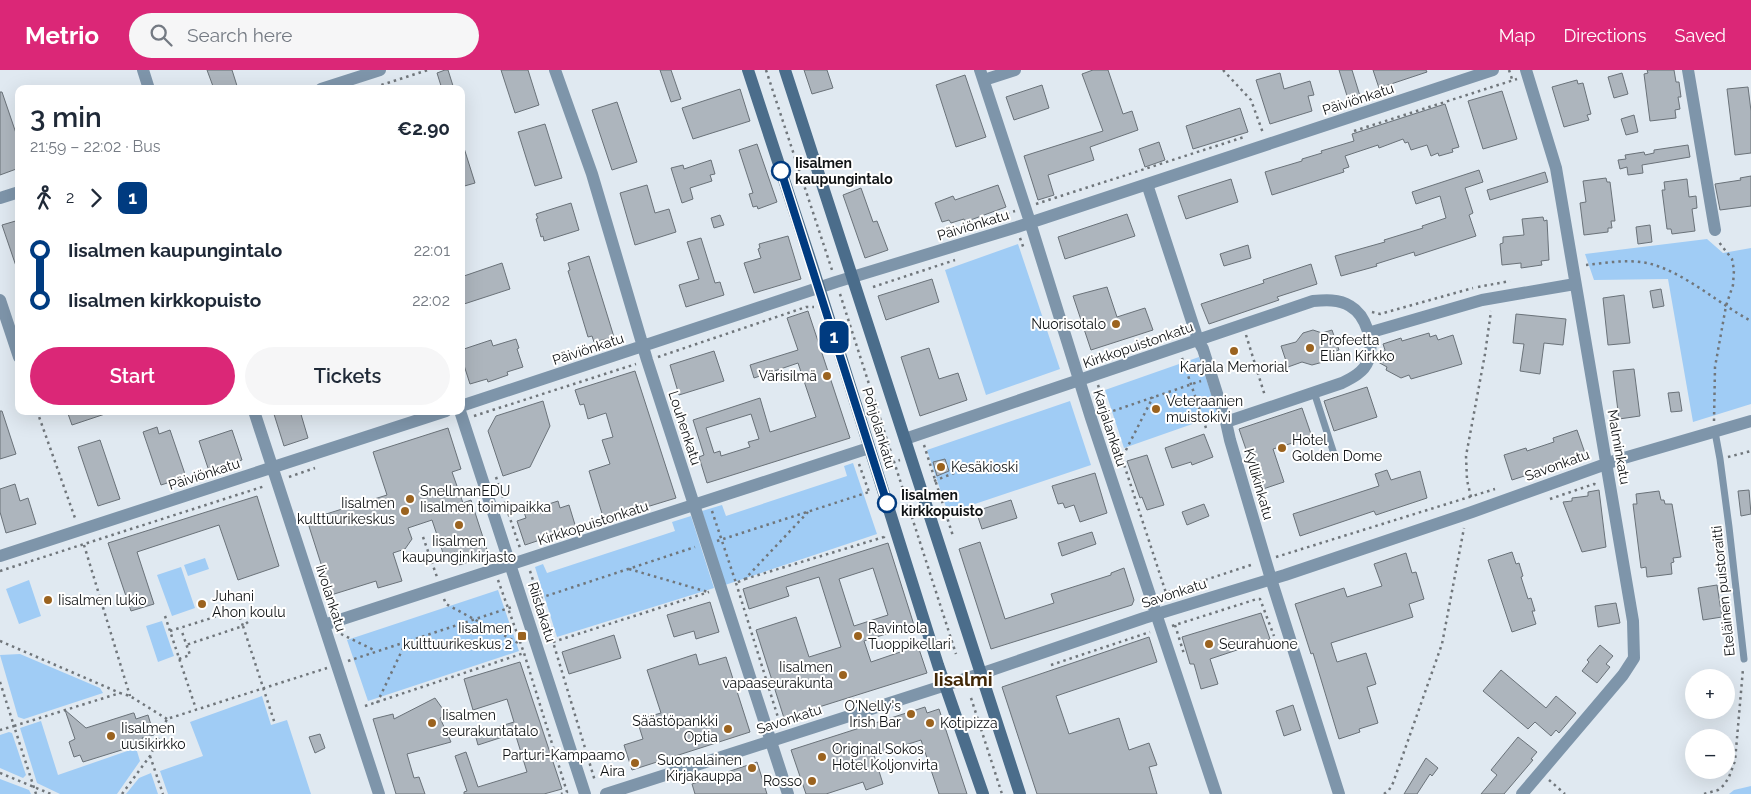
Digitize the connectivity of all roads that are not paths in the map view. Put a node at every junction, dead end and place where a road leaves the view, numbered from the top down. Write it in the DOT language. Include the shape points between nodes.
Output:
graph roads {
  1 [pos="143,70"];
  2 [pos="380,70"];
  3 [pos="555,70"];
  4 [pos="748,70"];
  5 [pos="785,70"];
  6 [pos="1015,70"];
  7 [pos="1493,70"];
  8 [pos="1526,70"];
  9 [pos="1688,70"];
  10 [pos="982,75"];
  11 [pos="352,79"];
  12 [pos="148,85"];
  13 [pos="333,85"];
  14 [pos="1147,184"];
  15 [pos="15,193"];
  16 [pos="0,198"];
  17 [pos="1030,222"];
  18 [pos="1715,230"];
  19 [pos="852,278"];
  20 [pos="1575,284"];
  21 [pos="819,288"];
  22 [pos="0,300"];
  23 [pos="1368,333"];
  24 [pos="1198,340"];
  25 [pos="15,345"];
  26 [pos="643,346"];
  27 [pos="1079,381"];
  28 [pos="1314,392"];
  29 [pos="465,405"];
  30 [pos="255,415"];
  31 [pos="434,415"];
  32 [pos="462,416"];
  33 [pos="1751,421"];
  34 [pos="1226,422"];
  35 [pos="1714,426"];
  36 [pos="904,439"];
  37 [pos="869,448"];
  38 [pos="1335,457"];
  39 [pos="1607,463"];
  40 [pos="272,467"];
  41 [pos="695,506"];
  42 [pos="0,556"];
  43 [pos="511,566"];
  44 [pos="1270,579"];
  45 [pos="1157,615"];
  46 [pos="331,623"];
  47 [pos="1744,659"];
  48 [pos="980,674"];
  49 [pos="945,685"];
  50 [pos="770,741"];
  51 [pos="380,794"];
  52 [pos="585,794"];
  53 [pos="606,794"];
  54 [pos="788,794"];
  55 [pos="983,794"];
  56 [pos="1020,794"];
  57 [pos="1216,794"];
  58 [pos="1339,794"];
  59 [pos="1522,794"];
  1 -- 12 [label="street"];
  2 -- 11 [label="street"];
  3 -- 26 [label="street, Louhenkatu" via="592,174"];
  4 -- 21 [label="main road, Pohjolankatu"];
  5 -- 19 [label="main road, Pohjolankatu"];
  6 -- 10 [label="street"];
  7 -- 14 [label="street, Päiviönkatu"];
  8 -- 20 [label="street, Malminkatu" via="1556,168"];
  9 -- 18 [label="street"];
  10 -- 17 [label="street, Karjalankatu"];
  11 -- 13 [label="street"];
  14 -- 17 [label="street, Päiviönkatu"];
  14 -- 24 [label="street, Kyllikinkatu"];
  15 -- 16 [label="street"];
  17 -- 19 [label="street, Päiviönkatu"];
  17 -- 27 [label="street, Karjalankatu"];
  19 -- 21 [label="street, Päiviönkatu"];
  19 -- 36 [label="main road, Pohjolankatu"];
  20 -- 23 [label="street" via="1490,298"];
  20 -- 39 [label="street, Malminkatu"];
  21 -- 26 [label="street, Päiviönkatu"];
  21 -- 37 [label="main road, Pohjolankatu"];
  22 -- 25 [label="street"];
  23 -- 24 [label="street, Kirkkopuistonkatu" via="1358,312 1332,300 1312,301"];
  23 -- 28 [label="street, Kirkkopuistonkatu" via="1370,349 1362,370 1342,383"];
  24 -- 27 [label="street, Kirkkopuistonkatu"];
  24 -- 34 [label="street, Kyllikinkatu"];
  26 -- 29 [label="street, Päiviönkatu"];
  26 -- 41 [label="street, Louhenkatu"];
  27 -- 36 [label="street, Kirkkopuistonkatu"];
  27 -- 45 [label="street, Karjalankatu"];
  28 -- 34 [label="street, Kirkkopuistonkatu"];
  28 -- 38 [label="lane"];
  30 -- 40 [label="street, Iivolankatu"];
  31 -- 40 [label="street, Päiviönkatu"];
  32 -- 43 [label="street, Riistakatu"];
  33 -- 35 [label="street, Savonkatu"];
  34 -- 44 [label="street, Kyllikinkatu"];
  35 -- 39 [label="street, Savonkatu"];
  35 -- 47 [label="lane, Eteläinen puistoraitti"];
  36 -- 48 [label="main road, Pohjolankatu"];
  37 -- 41 [label="street, Kirkkopuistonkatu"];
  37 -- 49 [label="main road, Pohjolankatu"];
  39 -- 44 [label="street, Savonkatu"];
  39 -- 59 [label="street, Malminkatu" via="1633,621 1634,658"];
  40 -- 42 [label="street, Päiviönkatu"];
  40 -- 46 [label="street, Iivolankatu"];
  41 -- 43 [label="street, Kirkkopuistonkatu"];
  41 -- 50 [label="street, Louhenkatu"];
  43 -- 46 [label="street, Kirkkopuistonkatu"];
  43 -- 52 [label="street, Riistakatu"];
  44 -- 45 [label="street, Savonkatu"];
  44 -- 58 [label="street, Kyllikinkatu"];
  45 -- 48 [label="street, Savonkatu"];
  45 -- 57 [label="street, Karjalankatu"];
  46 -- 51 [label="street, Iivolankatu"];
  48 -- 49 [label="street, Savonkatu"];
  48 -- 56 [label="main road, Pohjolankatu"];
  49 -- 50 [label="street, Savonkatu"];
  49 -- 55 [label="main road, Pohjolankatu"];
  50 -- 53 [label="street, Savonkatu"];
  50 -- 54 [label="street, Louhenkatu"];
}
